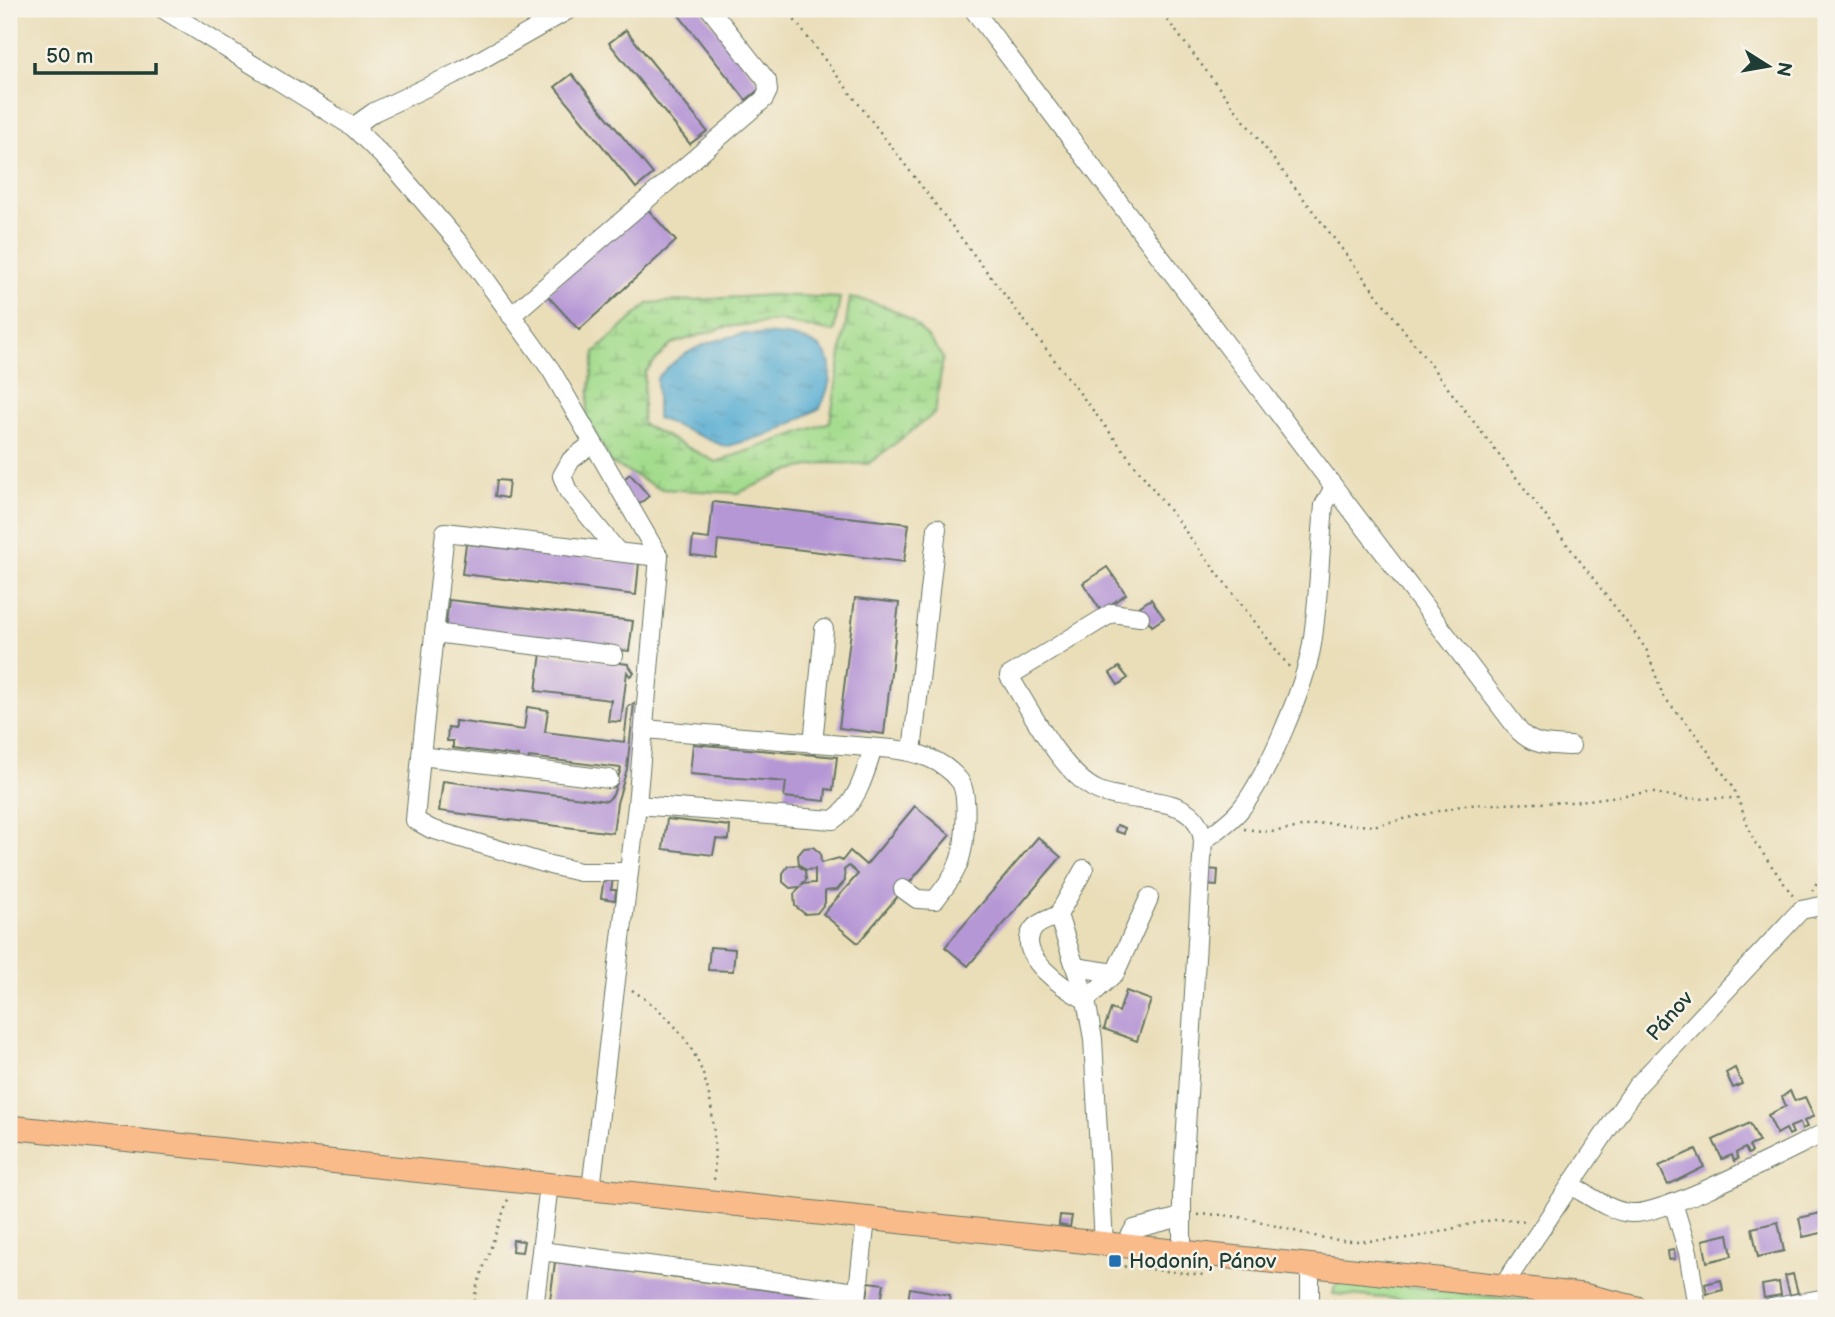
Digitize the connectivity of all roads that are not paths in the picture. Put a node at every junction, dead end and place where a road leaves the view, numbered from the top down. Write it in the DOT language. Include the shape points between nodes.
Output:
graph roads {
  1 [pos="163,9"];
  2 [pos="570,9"];
  3 [pos="710,9"];
  4 [pos="973,9"];
  5 [pos="353,127"];
  6 [pos="511,316"];
  7 [pos="593,443"];
  8 [pos="1334,487"];
  9 [pos="937,528"];
  10 [pos="618,552"];
  11 [pos="659,557"];
  12 [pos="1140,617"];
  13 [pos="824,629"];
  14 [pos="434,633"];
  15 [pos="614,655"];
  16 [pos="644,729"];
  17 [pos="813,744"];
  18 [pos="1571,746"];
  19 [pos="873,748"];
  20 [pos="912,751"];
  21 [pos="421,756"];
  22 [pos="609,779"];
  23 [pos="637,805"];
  24 [pos="1203,841"];
  25 [pos="1084,869"];
  26 [pos="629,872"];
  27 [pos="904,889"];
  28 [pos="1149,898"];
  29 [pos="1826,905"];
  30 [pos="1058,915"];
  31 [pos="1075,967"];
  32 [pos="1115,972"];
  33 [pos="1086,1000"];
  34 [pos="9,1127"];
  35 [pos="1826,1132"];
  36 [pos="550,1184"];
  37 [pos="1572,1186"];
  38 [pos="591,1189"];
  39 [pos="1673,1203"];
  40 [pos="1181,1217"];
  41 [pos="866,1219"];
  42 [pos="1114,1245"];
  43 [pos="541,1251"];
  44 [pos="1182,1252"];
  45 [pos="1310,1265"];
  46 [pos="1503,1286"];
  47 [pos="1826,1298"];
  48 [pos="856,1300"];
  49 [pos="1309,1304"];
  50 [pos="534,1308"];
  51 [pos="1637,1308"];
  52 [pos="1697,1308"];
  53 [pos="1771,1308"];
  1 -- 5 [label="street"];
  2 -- 5 [label="street"];
  3 -- 6 [label="street" via="766,81 764,99"];
  4 -- 8 [label="street"];
  5 -- 6 [label="street" via="460,244"];
  6 -- 7 [label="street" via="551,370"];
  7 -- 10 [label="street" via="571,460 562,476 568,491"];
  7 -- 11 [label="street"];
  8 -- 18 [label="street" via="1520,732 1540,744"];
  8 -- 24 [label="street" via="1324,505 1312,644 1301,681 1262,775 1239,811"];
  9 -- 20 [label="street"];
  10 -- 11 [label="street"];
  10 -- 14 [label="street" via="445,532"];
  11 -- 16 [label="street"];
  12 -- 24 [label="street" via="1112,613 1009,676 1065,762 1087,785 1108,795 1189,811 1201,825"];
  13 -- 17 [label="street"];
  14 -- 15 [label="street"];
  14 -- 21 [label="street"];
  16 -- 17 [label="street"];
  16 -- 23 [label="street"];
  17 -- 19 [label="street"];
  19 -- 20 [label="street"];
  19 -- 23 [label="street" via="865,776 846,812 833,820"];
  20 -- 27 [label="street" via="960,780 966,795 961,858 950,881 934,900 917,899"];
  21 -- 22 [label="street"];
  21 -- 26 [label="street" via="415,820 431,829 580,872"];
  23 -- 26 [label="street"];
  24 -- 40 [label="street"];
  25 -- 30 [label="street"];
  26 -- 38 [label="street"];
  28 -- 32 [label="street"];
  29 -- 37 [label="street, Pánov" via="1801,910 1636,1087"];
  30 -- 31 [label="street"];
  30 -- 33 [label="street" via="1036,925 1030,950 1062,986"];
  31 -- 32 [label="street"];
  31 -- 33 [label="street"];
  32 -- 33 [label="street"];
  33 -- 42 [label="street"];
  34 -- 36 [label="main road"];
  35 -- 39 [label="street"];
  36 -- 38 [label="main road"];
  36 -- 43 [label="street"];
  37 -- 39 [label="street" via="1632,1214"];
  37 -- 46 [label="street, Pánov" via="1539,1227"];
  38 -- 41 [label="main road"];
  39 -- 52 [label="street" via="1688,1252"];
  40 -- 42 [label="street" via="1134,1229"];
  40 -- 44 [label="street"];
  41 -- 42 [label="main road"];
  41 -- 48 [label="street"];
  42 -- 44 [label="main road"];
  43 -- 48 [label="street"];
  43 -- 50 [label="street"];
  44 -- 45 [label="main road"];
  45 -- 46 [label="main road"];
  45 -- 49 [label="street"];
  46 -- 51 [label="main road" via="1583,1295"];
  47 -- 53 [label="street"];
}
